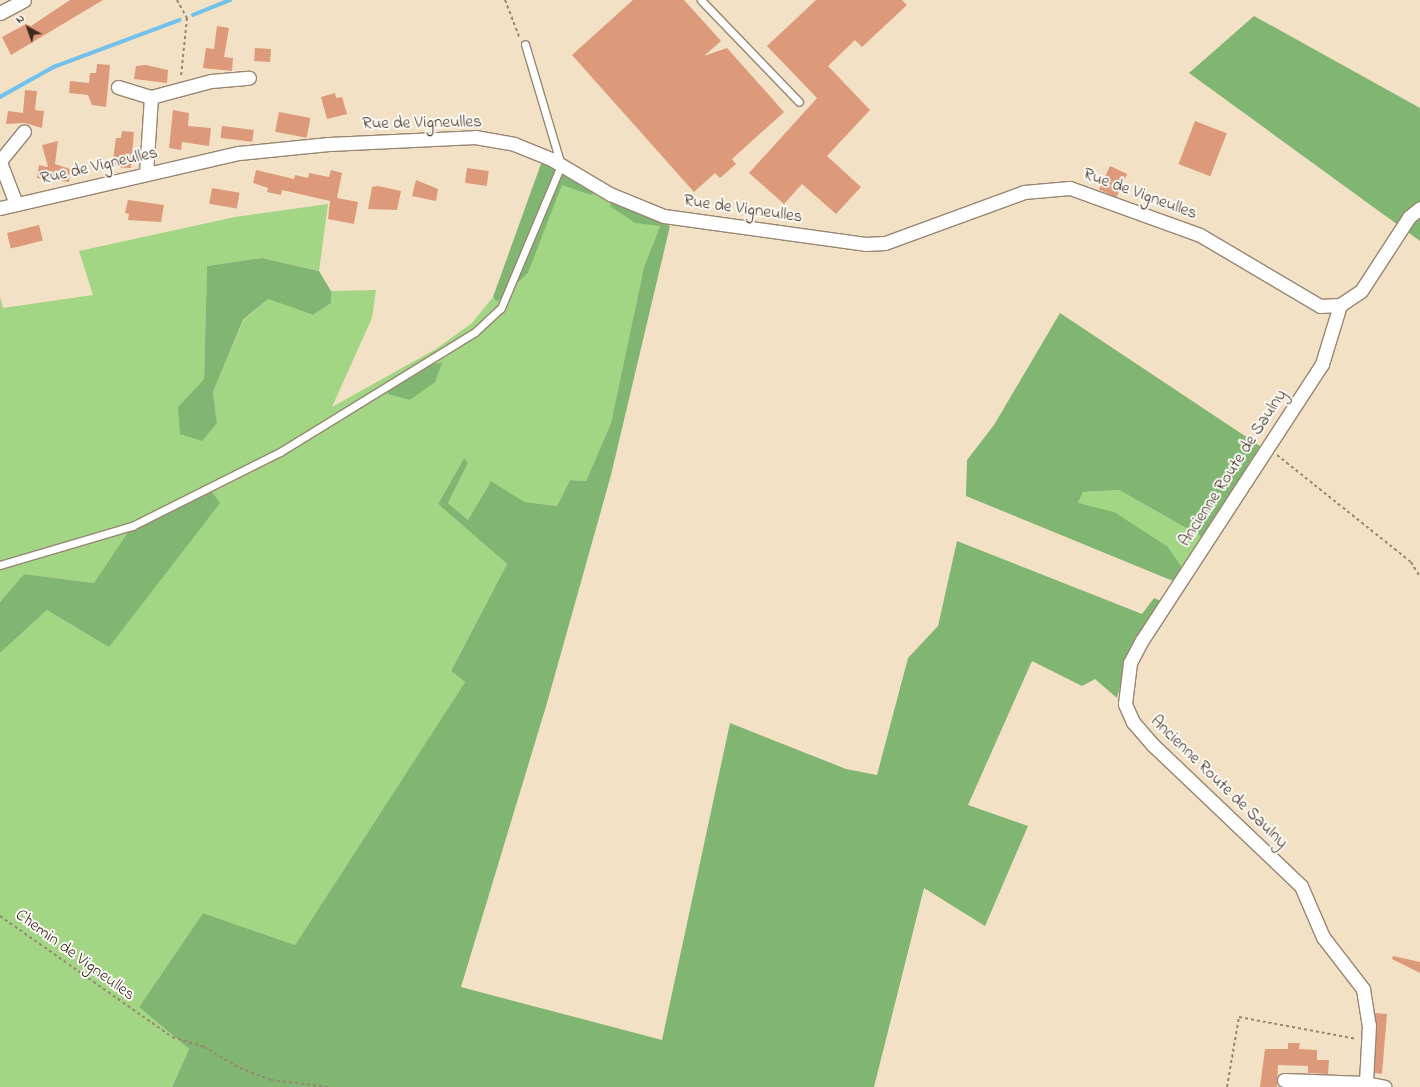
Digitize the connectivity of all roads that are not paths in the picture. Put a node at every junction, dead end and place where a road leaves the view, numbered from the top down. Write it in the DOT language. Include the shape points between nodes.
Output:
graph roads {
  1 [pos="24,0"];
  2 [pos="701,0"];
  3 [pos="0,13"];
  4 [pos="525,44"];
  5 [pos="249,78"];
  6 [pos="118,87"];
  7 [pos="151,96"];
  8 [pos="799,102"];
  9 [pos="24,131"];
  10 [pos="0,162"];
  11 [pos="561,165"];
  12 [pos="146,174"];
  13 [pos="16,204"];
  14 [pos="0,208"];
  15 [pos="1420,208"];
  16 [pos="1340,306"];
  17 [pos="0,566"];
  18 [pos="1284,1080"];
  19 [pos="1366,1082"];
  20 [pos="1385,1087"];
  1 -- 3 [label="street"];
  2 -- 8 [label="lane"];
  4 -- 11 [label="lane"];
  5 -- 7 [label="street" via="211,81"];
  6 -- 7 [label="street"];
  7 -- 12 [label="street"];
  9 -- 10 [label="street"];
  10 -- 13 [label="street"];
  11 -- 12 [label="street, Rue de Vigneulles" via="514,144 460,138 329,144 239,153"];
  11 -- 16 [label="street, Rue de Vigneulles" via="610,194 664,216 865,244 885,243 1024,192 1070,188 1200,235 1320,306"];
  11 -- 17 [label="lane" via="501,308 475,332 280,452 132,526"];
  12 -- 13 [label="street, Rue de Vigneulles"];
  13 -- 14 [label="street, Rue de Vigneulles"];
  15 -- 16 [label="street" via="1409,217 1361,291"];
  16 -- 19 [label="street, Ancienne Route de Saulny" via="1322,364 1142,640 1130,663 1125,704 1132,722 1153,745 1301,886 1323,937 1363,989 1368,1040"];
  18 -- 19 [label="street"];
  19 -- 20 [label="street"];
}
